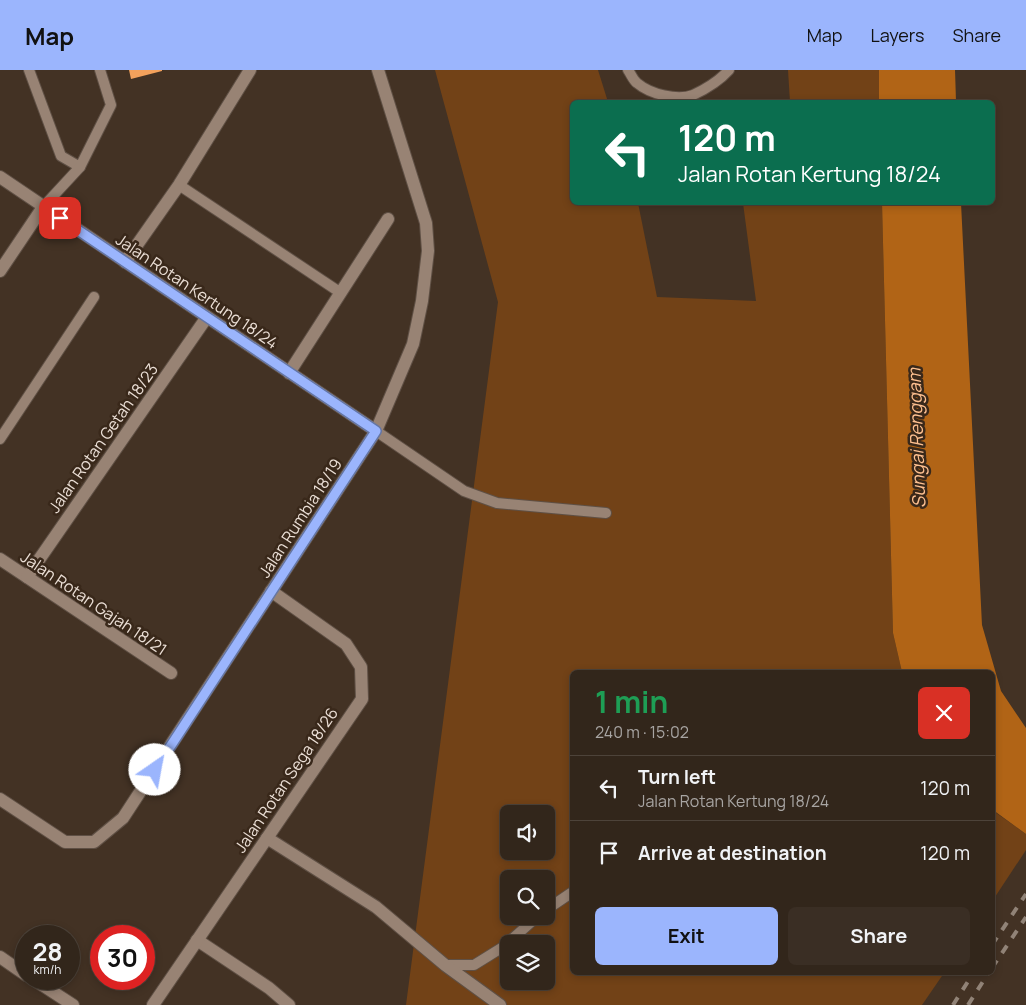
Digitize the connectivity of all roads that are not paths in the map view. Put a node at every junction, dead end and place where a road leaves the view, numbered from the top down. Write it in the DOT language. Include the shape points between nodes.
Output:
graph roads {
  1 [pos="29,70"];
  2 [pos="100,70"];
  3 [pos="250,70"];
  4 [pos="378,70"];
  5 [pos="628,70"];
  6 [pos="729,70"];
  7 [pos="80,167"];
  8 [pos="0,178"];
  9 [pos="179,184"];
  10 [pos="43,207"];
  11 [pos="388,219"];
  12 [pos="125,262"];
  13 [pos="0,271"];
  14 [pos="341,293"];
  15 [pos="94,297"];
  16 [pos="206,317"];
  17 [pos="290,373"];
  18 [pos="376,431"];
  19 [pos="0,439"];
  20 [pos="606,513"];
  21 [pos="0,559"];
  22 [pos="27,577"];
  23 [pos="271,591"];
  24 [pos="171,673"];
  25 [pos="0,799"];
  26 [pos="267,838"];
  27 [pos="570,894"];
  28 [pos="555,904"];
  29 [pos="528,925"];
  30 [pos="198,940"];
  31 [pos="0,958"];
  32 [pos="445,965"];
  33 [pos="15,968"];
  34 [pos="50,990"];
  35 [pos="73,1005"];
  36 [pos="153,1005"];
  37 [pos="289,1005"];
  38 [pos="500,1005"];
  1 -- 7 [label="lane" via="61,156"];
  2 -- 7 [label="lane" via="111,106"];
  3 -- 9 [label="street"];
  4 -- 18 [label="street, Jalan Rumbia 18/19" via="426,223 428,251 413,344"];
  5 -- 6 [label="lane" via="635,82 649,92 668,97 692,96"];
  7 -- 10 [label="lane"];
  8 -- 10 [label="street, Jalan Rotan Kertung 18/24"];
  9 -- 12 [label="street"];
  9 -- 14 [label="lane"];
  10 -- 12 [label="street, Jalan Rotan Kertung 18/24"];
  10 -- 13 [label="street"];
  11 -- 14 [label="street"];
  12 -- 16 [label="street, Jalan Rotan Kertung 18/24"];
  14 -- 17 [label="street"];
  15 -- 19 [label="lane"];
  16 -- 17 [label="street, Jalan Rotan Kertung 18/24"];
  16 -- 22 [label="street, Jalan Rotan Getah 18/23"];
  17 -- 18 [label="street, Jalan Rotan Kertung 18/24"];
  18 -- 20 [label="lane" via="464,491 497,502"];
  18 -- 23 [label="street, Jalan Rumbia 18/19"];
  21 -- 22 [label="street, Jalan Rotan Gajah 18/21"];
  22 -- 24 [label="street, Jalan Rotan Gajah 18/21"];
  23 -- 25 [label="street, Jalan Rumbia 18/19" via="123,818 94,842 65,842"];
  23 -- 26 [label="street, Jalan Rotan Sega 18/26" via="346,644 361,667 362,699"];
  26 -- 30 [label="street, Jalan Rotan Sega 18/26"];
  26 -- 32 [label="street" via="376,907"];
  27 -- 28 [label="lane"];
  29 -- 32 [label="lane" via="503,947 474,965"];
  30 -- 36 [label="street, Jalan Rotan Sega 18/26"];
  30 -- 37 [label="street"];
  31 -- 33 [label="street"];
  32 -- 38 [label="street"];
  34 -- 35 [label="street"];
}
